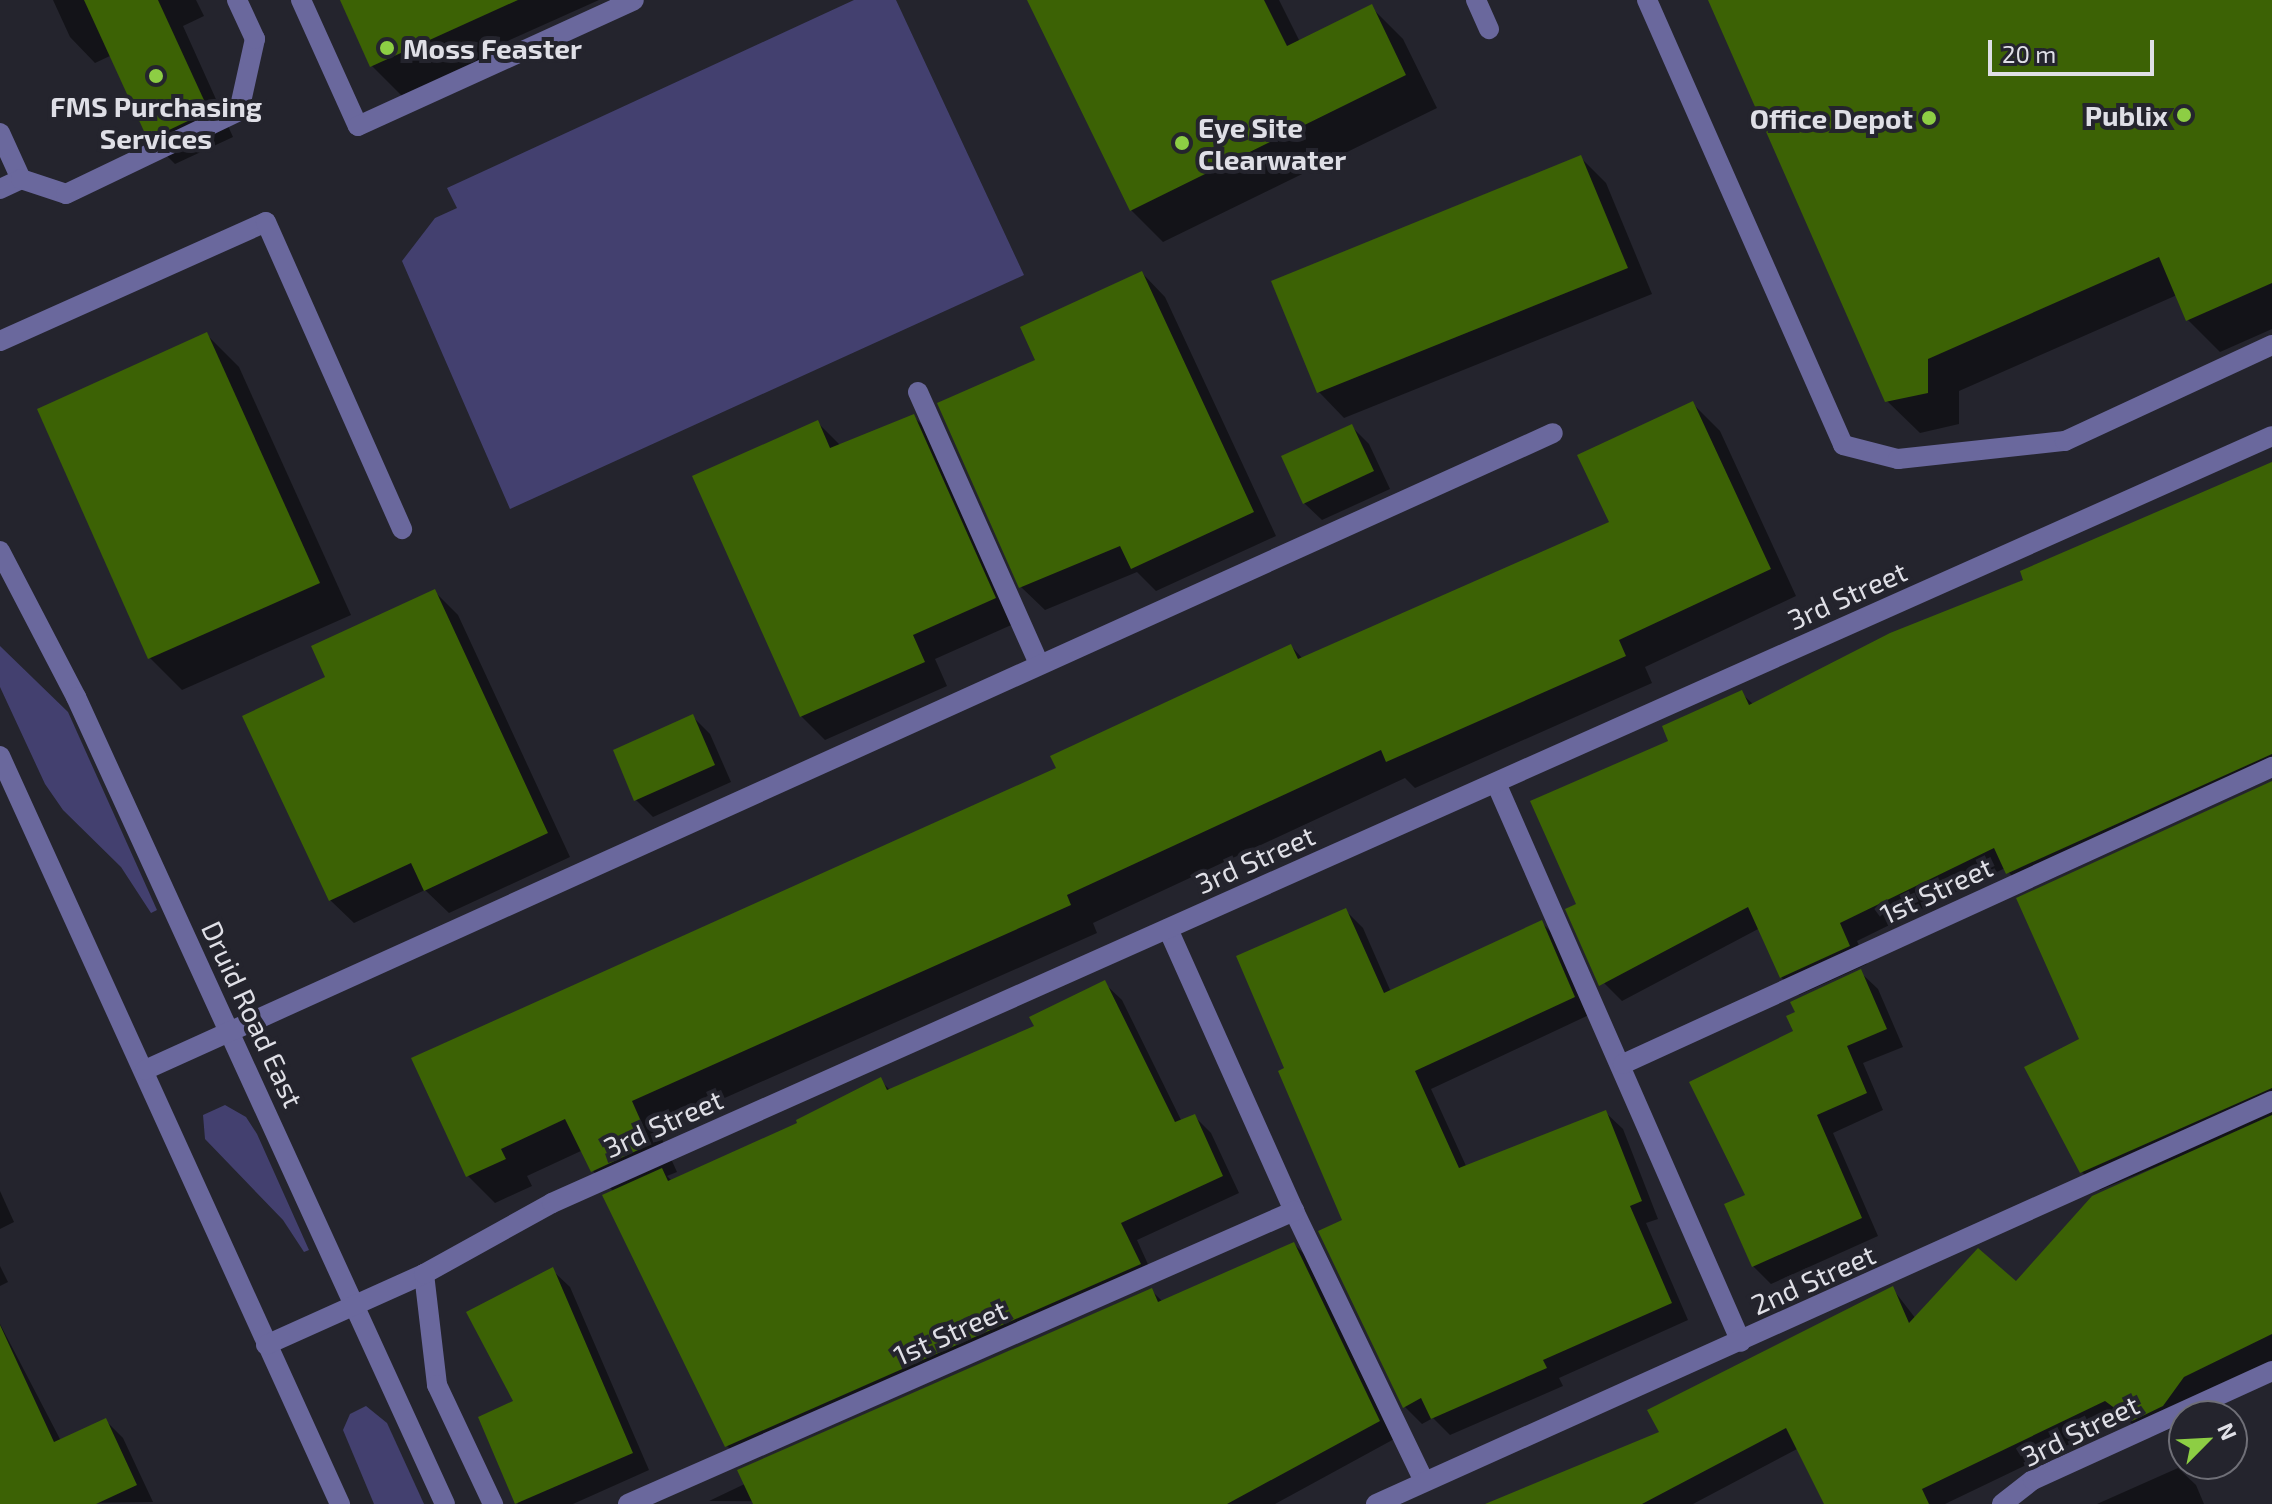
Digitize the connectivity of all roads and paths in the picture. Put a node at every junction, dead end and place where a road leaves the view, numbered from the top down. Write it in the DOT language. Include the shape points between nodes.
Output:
graph roads {
  1 [pos="237,0"];
  2 [pos="301,0"];
  3 [pos="634,0"];
  4 [pos="1476,0"];
  5 [pos="1647,0"];
  6 [pos="1489,29"];
  7 [pos="0,133"];
  8 [pos="21,179"];
  9 [pos="0,189"];
  10 [pos="0,341"];
  11 [pos="2272,345"];
  12 [pos="918,392"];
  13 [pos="1553,433"];
  14 [pos="2272,436"];
  15 [pos="402,529"];
  16 [pos="0,551"];
  17 [pos="1039,664"];
  18 [pos="0,756"];
  19 [pos="2272,767"];
  20 [pos="1496,783"];
  21 [pos="1168,929"];
  22 [pos="231,1031"];
  23 [pos="1623,1064"];
  24 [pos="145,1070"];
  25 [pos="2272,1101"];
  26 [pos="1294,1211"];
  27 [pos="424,1274"];
  28 [pos="355,1305"];
  29 [pos="1741,1342"];
  30 [pos="266,1345"];
  31 [pos="2272,1371"];
  32 [pos="1424,1481"];
  33 [pos="340,1504"];
  34 [pos="445,1504"];
  35 [pos="493,1504"];
  36 [pos="628,1504"];
  37 [pos="1376,1504"];
  38 [pos="2002,1504"];
  1 -- 8 [label="street" via="255,39 239,111 66,194"];
  2 -- 3 [label="street" via="358,126"];
  4 -- 6 [label="street"];
  5 -- 11 [label="street" via="1843,445 1898,459 2065,441"];
  7 -- 8 [label="street"];
  8 -- 9 [label="street"];
  10 -- 15 [label="street" via="266,222"];
  12 -- 17 [label="street"];
  13 -- 17 [label="street"];
  14 -- 20 [label="street, 3rd Street"];
  16 -- 22 [label="street, Druid Road East" via="76,697"];
  17 -- 22 [label="street"];
  18 -- 24 [label="street"];
  19 -- 23 [label="street, 1st Street"];
  20 -- 21 [label="street, 3rd Street"];
  20 -- 23 [label="street"];
  21 -- 26 [label="street"];
  21 -- 27 [label="street, 3rd Street" via="552,1203"];
  22 -- 24 [label="street"];
  22 -- 28 [label="street, Druid Road East"];
  23 -- 29 [label="street"];
  24 -- 30 [label="street"];
  25 -- 29 [label="street, 2nd Street"];
  26 -- 32 [label="street"];
  26 -- 36 [label="street, 1st Street"];
  27 -- 28 [label="street, 3rd Street"];
  27 -- 35 [label="street" via="437,1385"];
  28 -- 30 [label="street, 3rd Street"];
  28 -- 34 [label="street, Druid Road East"];
  29 -- 32 [label="street, 2nd Street"];
  30 -- 33 [label="street"];
  31 -- 38 [label="street, 3rd Street" via="2033,1480"];
  32 -- 37 [label="street, 2nd Street"];
}
